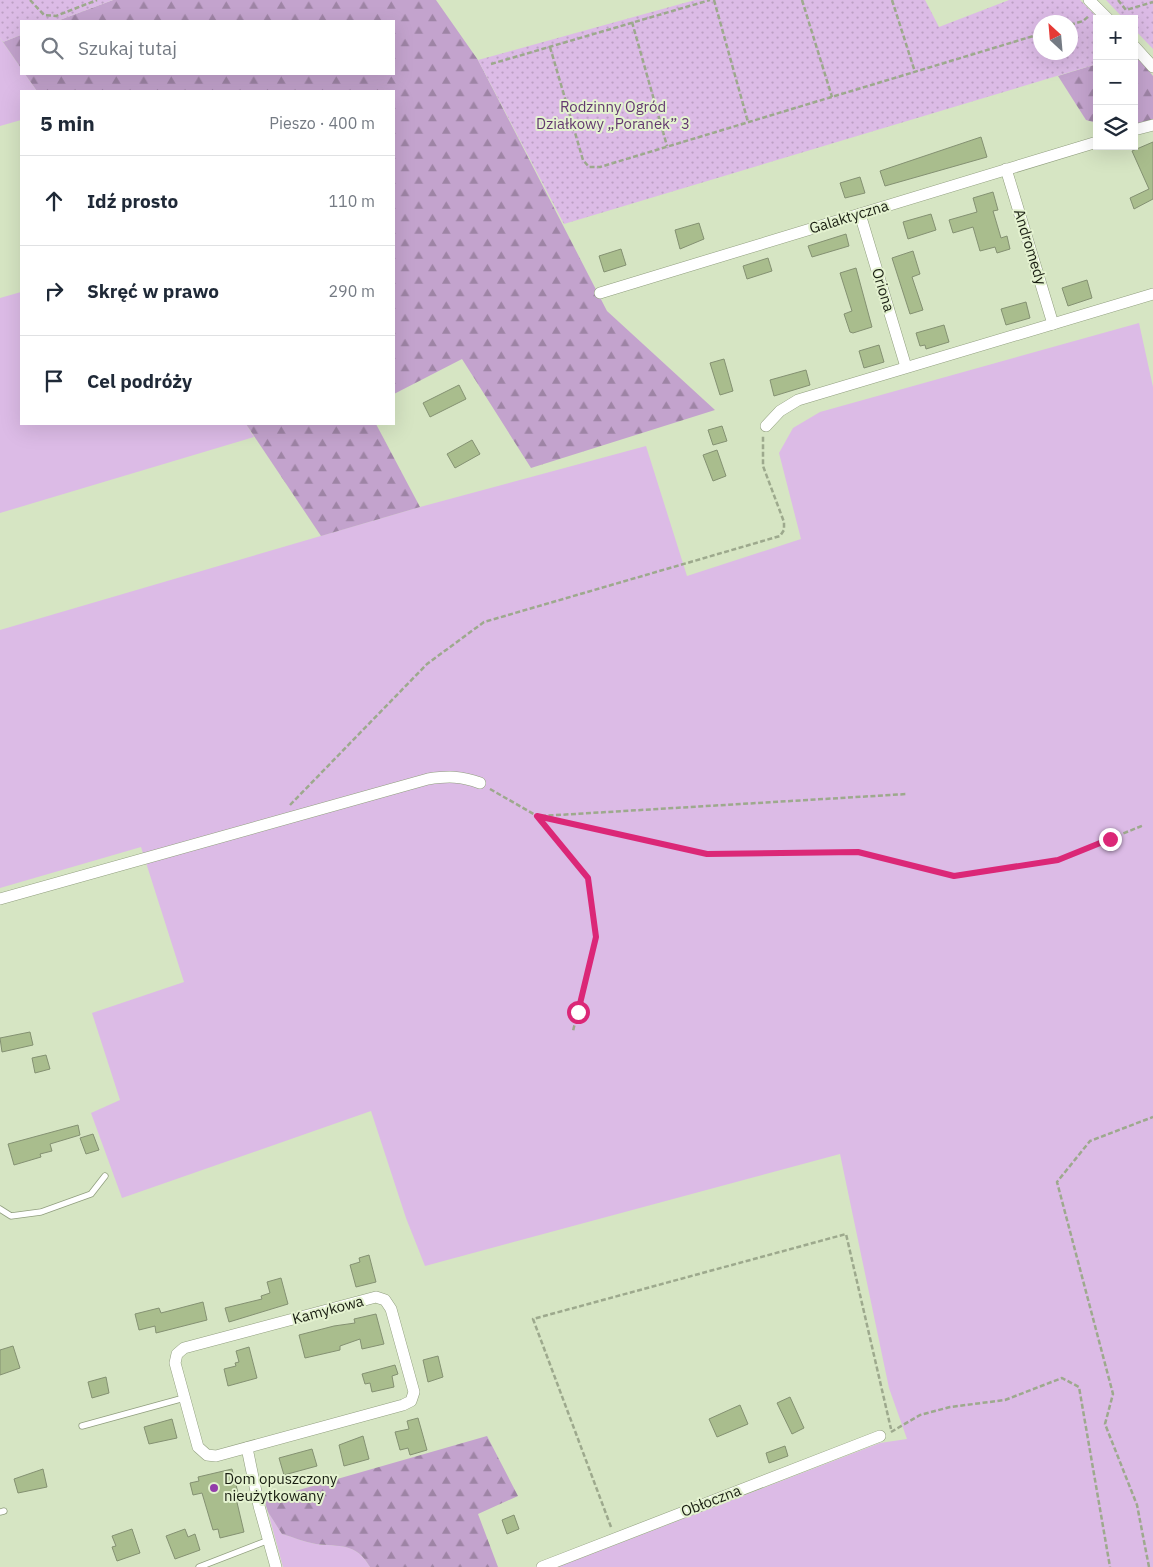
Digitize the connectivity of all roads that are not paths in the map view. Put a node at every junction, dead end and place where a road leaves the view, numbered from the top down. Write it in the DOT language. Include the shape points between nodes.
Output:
graph roads {
  1 [pos="1093,4"];
  2 [pos="1104,15"];
  3 [pos="1138,50"];
  4 [pos="1153,67"];
  5 [pos="1153,125"];
  6 [pos="1138,129"];
  7 [pos="1093,143"];
  8 [pos="1006,169"];
  9 [pos="860,214"];
  10 [pos="600,293"];
  11 [pos="1153,294"];
  12 [pos="1053,324"];
  13 [pos="906,367"];
  14 [pos="764,431"];
  15 [pos="480,783"];
  16 [pos="0,899"];
  17 [pos="105,1176"];
  18 [pos="0,1209"];
  19 [pos="184,1398"];
  20 [pos="82,1426"];
  21 [pos="880,1436"];
  22 [pos="247,1448"];
  23 [pos="269,1540"];
  24 [pos="199,1567"];
  25 [pos="276,1567"];
  26 [pos="542,1567"];
  1 -- 2 [label="street"];
  3 -- 4 [label="street"];
  5 -- 6 [label="street"];
  7 -- 8 [label="street, Galaktyczna"];
  8 -- 9 [label="street, Galaktyczna"];
  8 -- 12 [label="street, Andromedy"];
  9 -- 10 [label="street, Galaktyczna"];
  9 -- 13 [label="street, Oriona"];
  11 -- 12 [label="street"];
  12 -- 13 [label="street"];
  13 -- 14 [label="street" via="798,400 780,411"];
  15 -- 16 [label="street" via="448,776"];
  17 -- 18 [label="lane" via="91,1194 41,1212 12,1216"];
  19 -- 20 [label="lane"];
  19 -- 22 [label="street, Kamykowa" via="198,1447 207,1455 216,1456"];
  19 -- 22 [label="street, Kamykowa" via="175,1363 177,1354 184,1348 376,1296 385,1300 391,1309 414,1392 411,1401 403,1406"];
  21 -- 26 [label="street, Obłoczna"];
  22 -- 23 [label="street"];
  23 -- 24 [label="lane"];
  23 -- 25 [label="street"];
}
